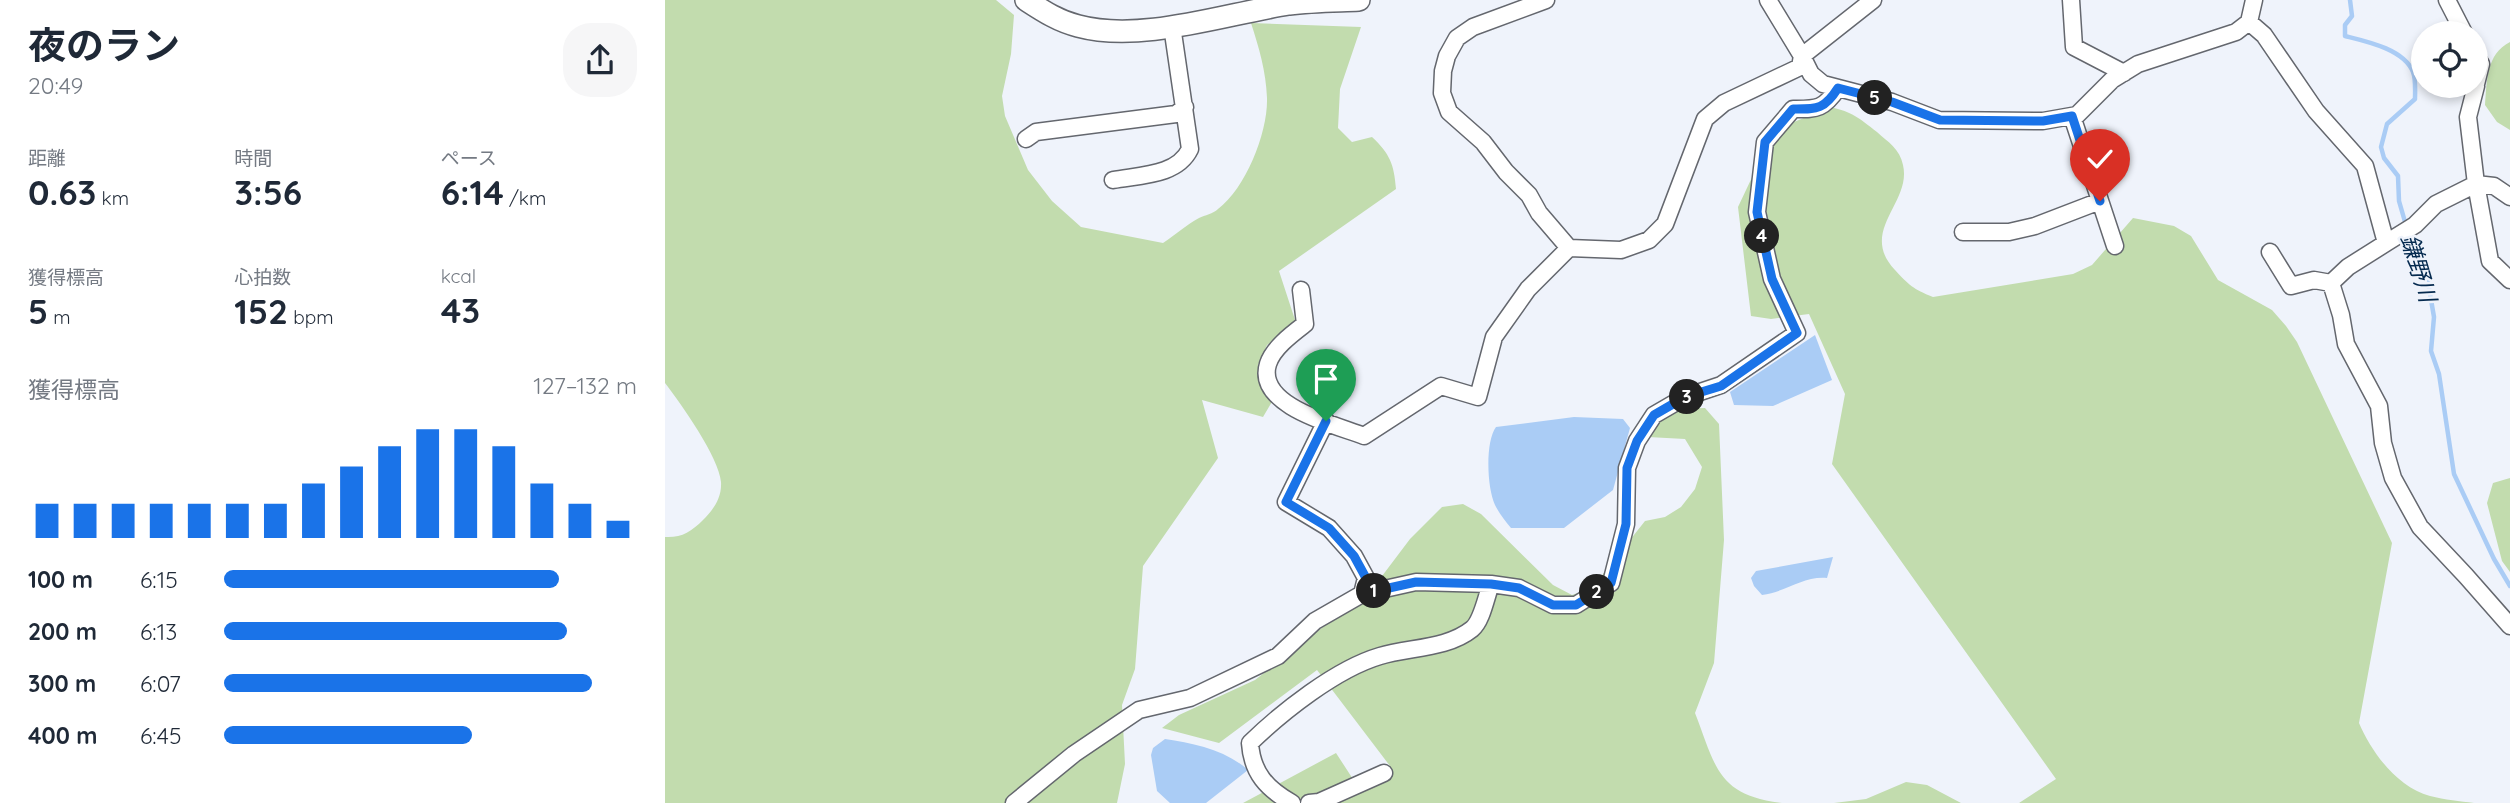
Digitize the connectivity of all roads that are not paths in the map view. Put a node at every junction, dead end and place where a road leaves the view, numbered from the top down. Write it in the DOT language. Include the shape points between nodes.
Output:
graph roads {
  1 [pos="1026,0"];
  2 [pos="1359,0"];
  3 [pos="1546,0"];
  4 [pos="1768,0"];
  5 [pos="1873,0"];
  6 [pos="2071,0"];
  7 [pos="2254,0"];
  8 [pos="2447,0"];
  9 [pos="2458,21"];
  10 [pos="2249,22"];
  11 [pos="1172,26"];
  12 [pos="1802,56"];
  13 [pos="2124,73"];
  14 [pos="1838,88"];
  15 [pos="2473,98"];
  16 [pos="1185,107"];
  17 [pos="2072,116"];
  18 [pos="1026,139"];
  19 [pos="1113,180"];
  20 [pos="2476,184"];
  21 [pos="2510,197"];
  22 [pos="2100,201"];
  23 [pos="1963,232"];
  24 [pos="2386,243"];
  25 [pos="2115,246"];
  26 [pos="1569,248"];
  27 [pos="2270,252"];
  28 [pos="2510,280"];
  29 [pos="2331,284"];
  30 [pos="1301,290"];
  31 [pos="1326,421"];
  32 [pos="1491,584"];
  33 [pos="1362,594"];
  34 [pos="2510,626"];
  35 [pos="1384,773"];
  36 [pos="1014,803"];
  37 [pos="1292,803"];
  38 [pos="1309,803"];
  1 -- 11 [label="main road" via="1057,20 1080,27 1104,31"];
  2 -- 11 [label="main road" via="1291,4"];
  3 -- 26 [label="street" via="1473,27 1457,38 1447,56 1442,93 1448,112 1483,142"];
  4 -- 12 [label="street"];
  5 -- 12 [label="street"];
  6 -- 13 [label="street" via="2074,47"];
  7 -- 10 [label="street"];
  8 -- 9 [label="street"];
  10 -- 13 [label="street" via="2236,32 2138,64"];
  10 -- 24 [label="street" via="2264,35 2316,111 2365,166"];
  11 -- 16 [label="street"];
  12 -- 14 [label="street" via="1811,74"];
  12 -- 26 [label="street" via="1800,67 1724,103 1705,120 1665,224 1649,240 1621,250"];
  13 -- 17 [label="street"];
  14 -- 17 [label="street" via="1940,120 2043,121"];
  14 -- 32 [label="street" via="1817,109 1793,109 1765,142 1757,212 1772,279 1797,333 1721,386 1685,397 1654,415 1627,468 1626,524 1611,583 1576,605 1553,605 1519,588"];
  15 -- 20 [label="street" via="2468,117"];
  16 -- 18 [label="street" via="1176,114 1036,132"];
  16 -- 19 [label="street" via="1190,149 1184,160 1166,170"];
  17 -- 22 [label="street"];
  20 -- 21 [label="street" via="2494,186"];
  20 -- 24 [label="street" via="2436,204 2410,229"];
  20 -- 28 [label="street" via="2490,261"];
  22 -- 23 [label="street" via="2009,232"];
  22 -- 25 [label="street"];
  24 -- 29 [label="street"];
  26 -- 31 [label="street" via="1528,289 1495,337 1478,397 1441,386 1364,436"];
  27 -- 29 [label="street" via="2291,286 2314,280"];
  29 -- 34 [label="street" via="2346,344 2379,406 2393,478 2420,527"];
  30 -- 31 [label="street" via="1305,324 1268,362 1267,375 1274,394 1291,408"];
  31 -- 33 [label="street" via="1286,502 1329,528 1354,556 1366,578"];
  32 -- 33 [label="street" via="1416,582"];
  32 -- 37 [label="street" via="1476,626 1458,639 1378,656 1337,676 1250,743 1259,778"];
  33 -- 36 [label="street" via="1315,621 1278,656 1190,698 1139,710"];
  35 -- 38 [label="street"];
}
